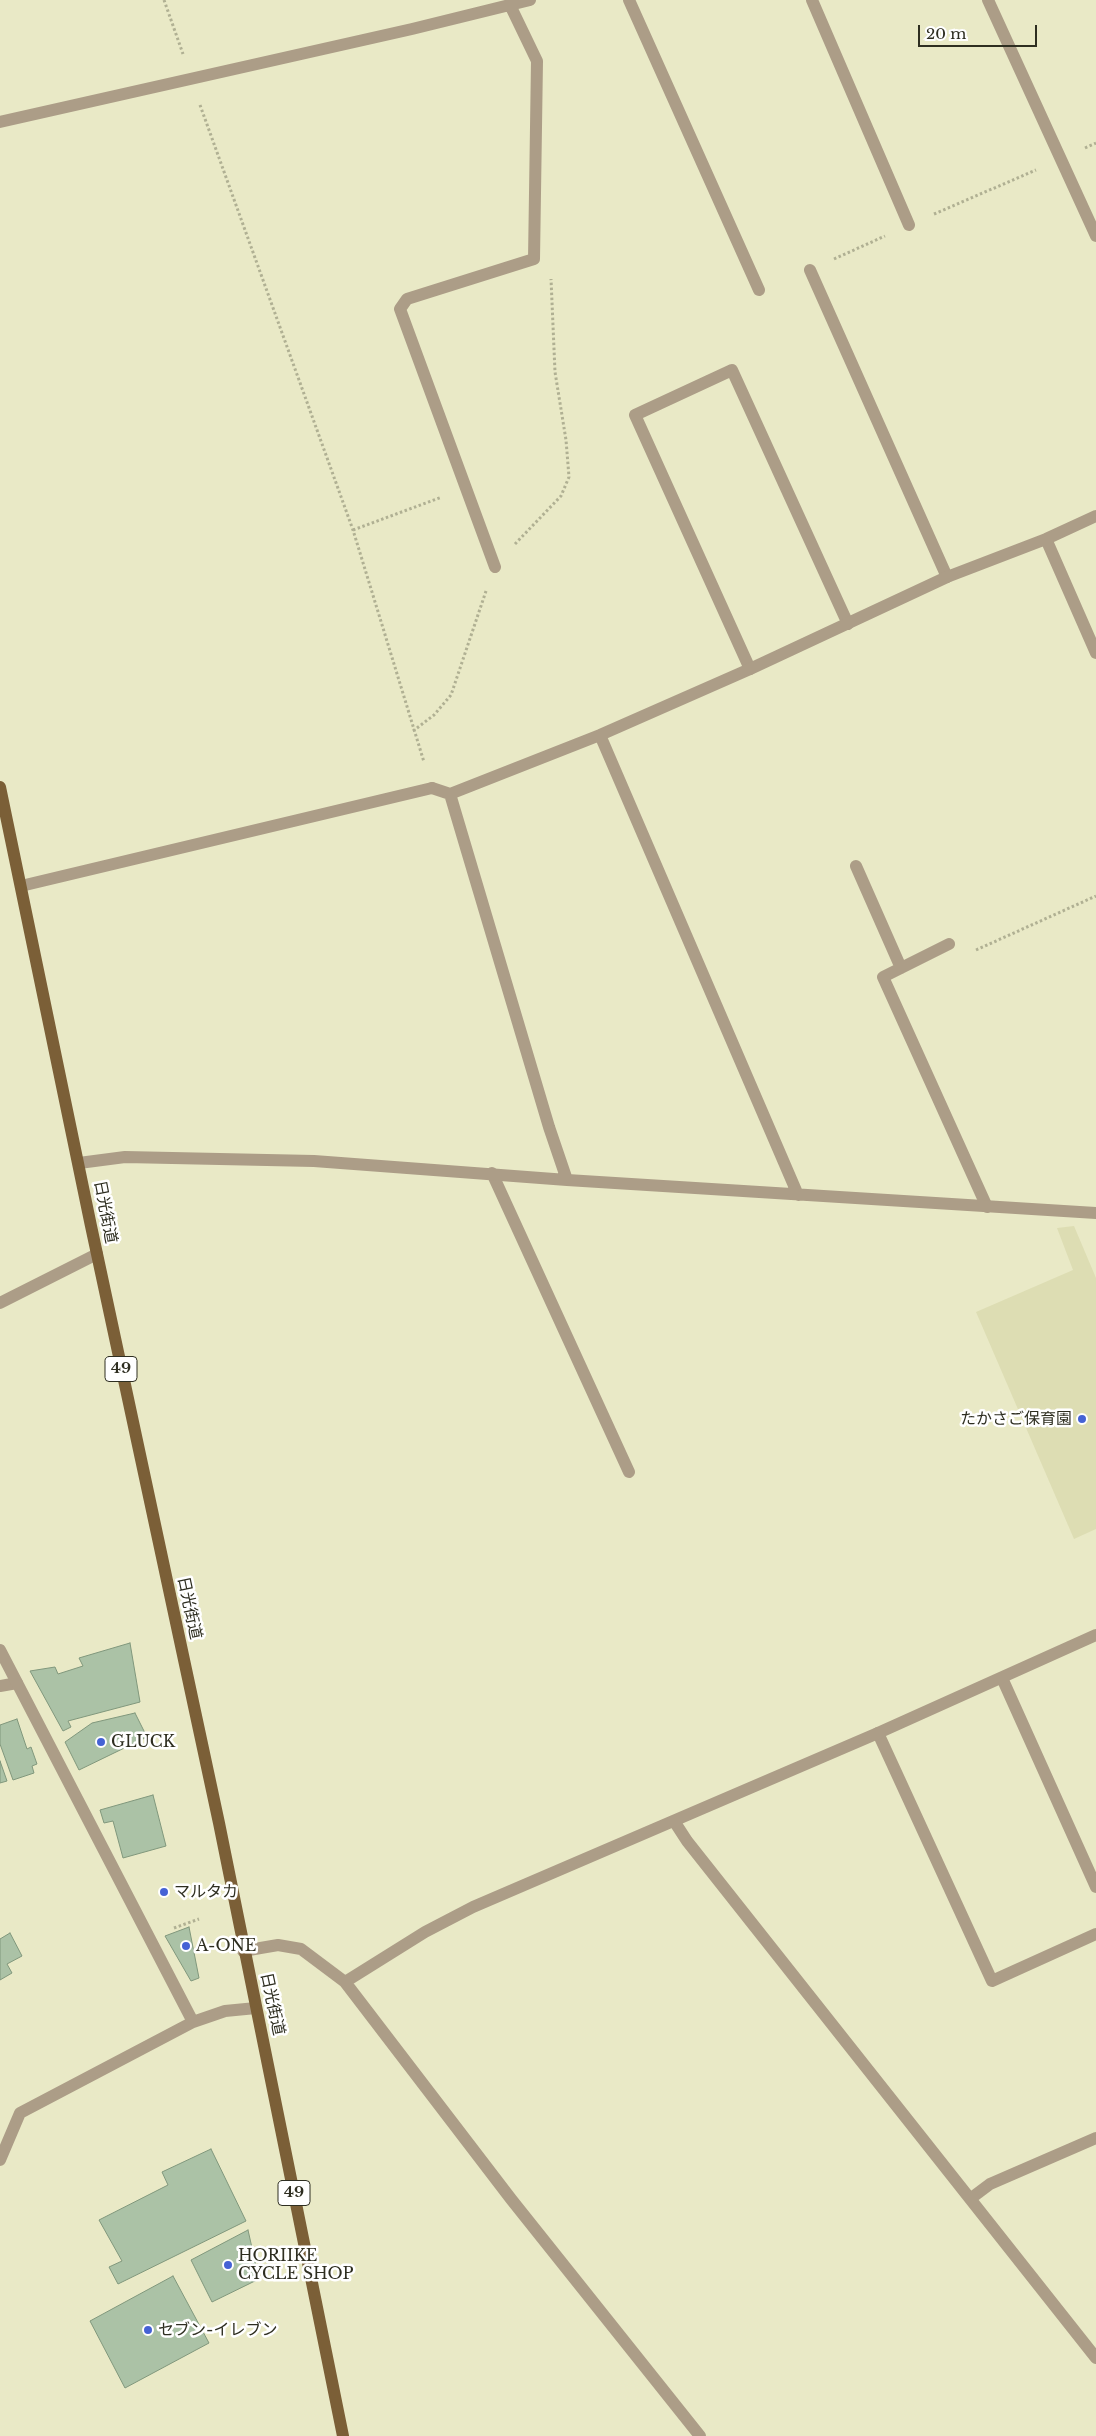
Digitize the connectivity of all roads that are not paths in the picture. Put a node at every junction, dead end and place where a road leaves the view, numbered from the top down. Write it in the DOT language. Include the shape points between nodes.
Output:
graph roads {
  1 [pos="629,0"];
  2 [pos="812,0"];
  3 [pos="988,0"];
  4 [pos="520,2"];
  5 [pos="0,122"];
  6 [pos="909,225"];
  7 [pos="1096,236"];
  8 [pos="810,270"];
  9 [pos="759,290"];
  10 [pos="1096,516"];
  11 [pos="1046,539"];
  12 [pos="494,567"];
  13 [pos="947,577"];
  14 [pos="848,624"];
  15 [pos="1096,652"];
  16 [pos="750,669"];
  17 [pos="600,735"];
  18 [pos="0,787"];
  19 [pos="450,794"];
  20 [pos="856,866"];
  21 [pos="21,886"];
  22 [pos="949,944"];
  23 [pos="901,968"];
  24 [pos="79,1163"];
  25 [pos="492,1173"];
  26 [pos="568,1180"];
  27 [pos="798,1195"];
  28 [pos="987,1207"];
  29 [pos="1096,1214"];
  30 [pos="97,1254"];
  31 [pos="0,1303"];
  32 [pos="629,1472"];
  33 [pos="1096,1635"];
  34 [pos="0,1650"];
  35 [pos="1002,1678"];
  36 [pos="17,1682"];
  37 [pos="0,1686"];
  38 [pos="878,1734"];
  39 [pos="674,1821"];
  40 [pos="1096,1887"];
  41 [pos="1096,1934"];
  42 [pos="244,1950"];
  43 [pos="345,1982"];
  44 [pos="256,2008"];
  45 [pos="193,2022"];
  46 [pos="1096,2138"];
  47 [pos="0,2160"];
  48 [pos="970,2199"];
  49 [pos="1096,2358"];
  50 [pos="343,2436"];
  51 [pos="700,2436"];
  1 -- 9 [label="street"];
  2 -- 6 [label="street"];
  3 -- 7 [label="street"];
  4 -- 5 [label="street"];
  4 -- 12 [label="street" via="537,61 534,259 407,299 400,308"];
  8 -- 13 [label="street"];
  10 -- 11 [label="street"];
  11 -- 13 [label="street"];
  11 -- 15 [label="street"];
  13 -- 14 [label="street"];
  14 -- 16 [label="street"];
  14 -- 16 [label="street" via="732,370 635,415"];
  16 -- 17 [label="street"];
  17 -- 19 [label="street"];
  17 -- 27 [label="street"];
  18 -- 21 [label="main road, 日光街道 / 49"];
  19 -- 21 [label="street" via="432,788"];
  19 -- 26 [label="street" via="549,1127"];
  20 -- 23 [label="street"];
  21 -- 24 [label="main road, 日光街道 / 49"];
  22 -- 23 [label="street"];
  23 -- 28 [label="street" via="883,977"];
  24 -- 25 [label="street" via="125,1157 215,1158"];
  24 -- 30 [label="main road, 日光街道 / 49"];
  25 -- 26 [label="street"];
  25 -- 32 [label="street"];
  26 -- 27 [label="street"];
  27 -- 28 [label="street"];
  28 -- 29 [label="street"];
  30 -- 31 [label="street"];
  30 -- 42 [label="main road, 日光街道 / 49"];
  33 -- 35 [label="street"];
  34 -- 36 [label="street"];
  35 -- 38 [label="street"];
  35 -- 40 [label="street"];
  36 -- 37 [label="street"];
  36 -- 45 [label="street"];
  38 -- 39 [label="street"];
  38 -- 41 [label="street" via="992,1981"];
  39 -- 43 [label="street" via="473,1907 425,1932"];
  39 -- 48 [label="street"];
  42 -- 43 [label="street" via="278,1945 301,1949"];
  42 -- 44 [label="main road, 日光街道 / 49"];
  43 -- 51 [label="street" via="511,2199"];
  44 -- 45 [label="street" via="225,2011"];
  44 -- 50 [label="main road, 日光街道 / 49"];
  45 -- 47 [label="street" via="20,2113"];
  46 -- 48 [label="street" via="990,2184"];
  48 -- 49 [label="street"];
}
